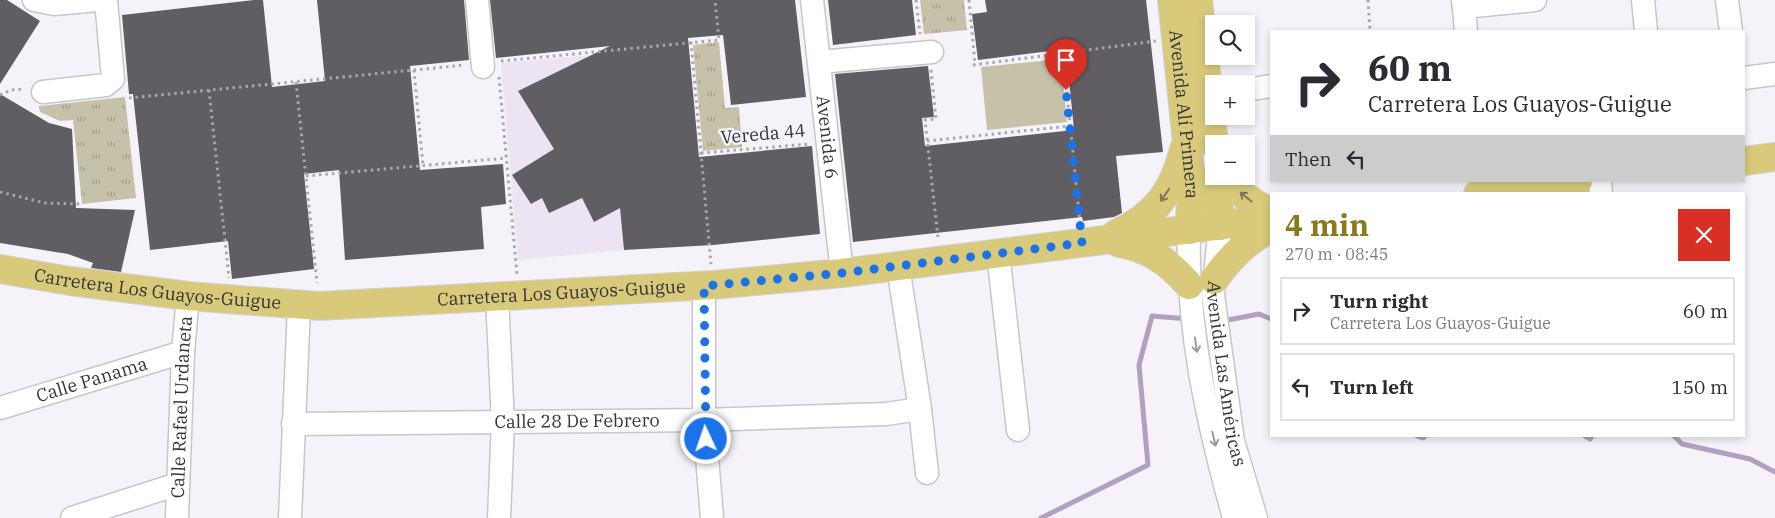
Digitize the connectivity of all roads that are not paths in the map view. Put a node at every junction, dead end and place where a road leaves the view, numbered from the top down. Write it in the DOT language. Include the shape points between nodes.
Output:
graph roads {
  1 [pos="34,0"];
  2 [pos="98,0"];
  3 [pos="106,0"];
  4 [pos="477,0"];
  5 [pos="812,0"];
  6 [pos="1172,0"];
  7 [pos="1198,0"];
  8 [pos="1535,0"];
  9 [pos="1643,0"];
  10 [pos="1727,0"];
  11 [pos="1464,4"];
  12 [pos="1466,30"];
  13 [pos="1646,30"];
  14 [pos="1731,30"];
  15 [pos="928,52"];
  16 [pos="819,62"];
  17 [pos="488,64"];
  18 [pos="1775,74"];
  19 [pos="1208,75"];
  20 [pos="1745,78"];
  21 [pos="1270,86"];
  22 [pos="1255,89"];
  23 [pos="36,90"];
  24 [pos="1186,133"];
  25 [pos="1775,157"];
  26 [pos="1745,161"];
  27 [pos="1570,182"];
  28 [pos="1218,185"];
  29 [pos="1234,185"];
  30 [pos="1493,192"];
  31 [pos="1270,211"];
  32 [pos="1270,219"];
  33 [pos="1220,226"];
  34 [pos="1270,229"];
  35 [pos="1189,230"];
  36 [pos="1092,242"];
  37 [pos="998,253"];
  38 [pos="898,266"];
  39 [pos="0,269"];
  40 [pos="842,273"];
  41 [pos="708,285"];
  42 [pos="1201,290"];
  43 [pos="188,296"];
  44 [pos="508,296"];
  45 [pos="309,306"];
  46 [pos="183,352"];
  47 [pos="0,408"];
  48 [pos="920,409"];
  49 [pos="704,420"];
  50 [pos="503,422"];
  51 [pos="293,424"];
  52 [pos="1018,430"];
  53 [pos="927,473"];
  54 [pos="178,484"];
  55 [pos="72,518"];
  56 [pos="177,518"];
  57 [pos="290,518"];
  58 [pos="499,518"];
  59 [pos="712,518"];
  60 [pos="1234,518"];
  61 [pos="1256,518"];
  1 -- 2 [label="street" via="54,4"];
  3 -- 23 [label="street" via="113,79 106,85"];
  4 -- 17 [label="street"];
  5 -- 16 [label="street, Avenida 6"];
  6 -- 24 [label="main road, Avenida Alí Primera"];
  7 -- 19 [label="main road, Avenida Alí Primera"];
  8 -- 11 [label="street"];
  9 -- 13 [label="street"];
  10 -- 14 [label="street"];
  11 -- 12 [label="street"];
  15 -- 16 [label="street"];
  16 -- 40 [label="street, Avenida 6" via="819,119 828,142"];
  18 -- 20 [label="street"];
  21 -- 22 [label="street"];
  24 -- 35 [label="main road, Avenida Alí Primera" via="1192,191"];
  24 -- 36 [label="main road, one-way" via="1180,165 1160,204 1143,220"];
  25 -- 26 [label="main road"];
  27 -- 30 [label="main road"];
  28 -- 33 [label="main road, Avenida Alí Primera"];
  31 -- 29 [label="main road, one-way" via="1258,207"];
  32 -- 33 [label="main road, Carretera Los Guayos-Guigue"];
  33 -- 35 [label="main road, Carretera Los Guayos-Guigue"];
  33 -- 42 [label="street, Avenida Las Américas"];
  34 -- 42 [label="main road" via="1249,241"];
  35 -- 36 [label="main road, Carretera Los Guayos-Guigue"];
  35 -- 42 [label="street, Avenida Las Américas"];
  36 -- 37 [label="main road, Carretera Los Guayos-Guigue"];
  36 -- 42 [label="main road" via="1140,247 1157,255"];
  37 -- 38 [label="main road, Carretera Los Guayos-Guigue"];
  37 -- 52 [label="street"];
  38 -- 40 [label="main road, Carretera Los Guayos-Guigue"];
  38 -- 48 [label="street"];
  39 -- 43 [label="main road, Carretera Los Guayos-Guigue"];
  40 -- 41 [label="main road, Carretera Los Guayos-Guigue"];
  41 -- 44 [label="main road, Carretera Los Guayos-Guigue"];
  41 -- 49 [label="street"];
  42 -- 60 [label="street, Avenida Las Américas, one-way" via="1203,391"];
  42 -- 61 [label="street, Avenida Las Américas" via="1225,389 1233,441"];
  43 -- 45 [label="main road, Carretera Los Guayos-Guigue"];
  43 -- 46 [label="street, Calle Rafael Urdaneta"];
  44 -- 45 [label="main road, Carretera Los Guayos-Guigue"];
  44 -- 50 [label="street"];
  45 -- 51 [label="street"];
  46 -- 47 [label="street, Calle Panama"];
  46 -- 54 [label="street, Calle Rafael Urdaneta"];
  48 -- 49 [label="street, Calle 28 De Febrero" via="886,414"];
  48 -- 53 [label="street"];
  49 -- 50 [label="street, Calle 28 De Febrero"];
  49 -- 59 [label="street"];
  50 -- 51 [label="street, Calle 28 De Febrero"];
  50 -- 58 [label="street"];
  51 -- 57 [label="street"];
  54 -- 55 [label="street"];
  54 -- 56 [label="street, Calle Rafael Urdaneta"];
}
